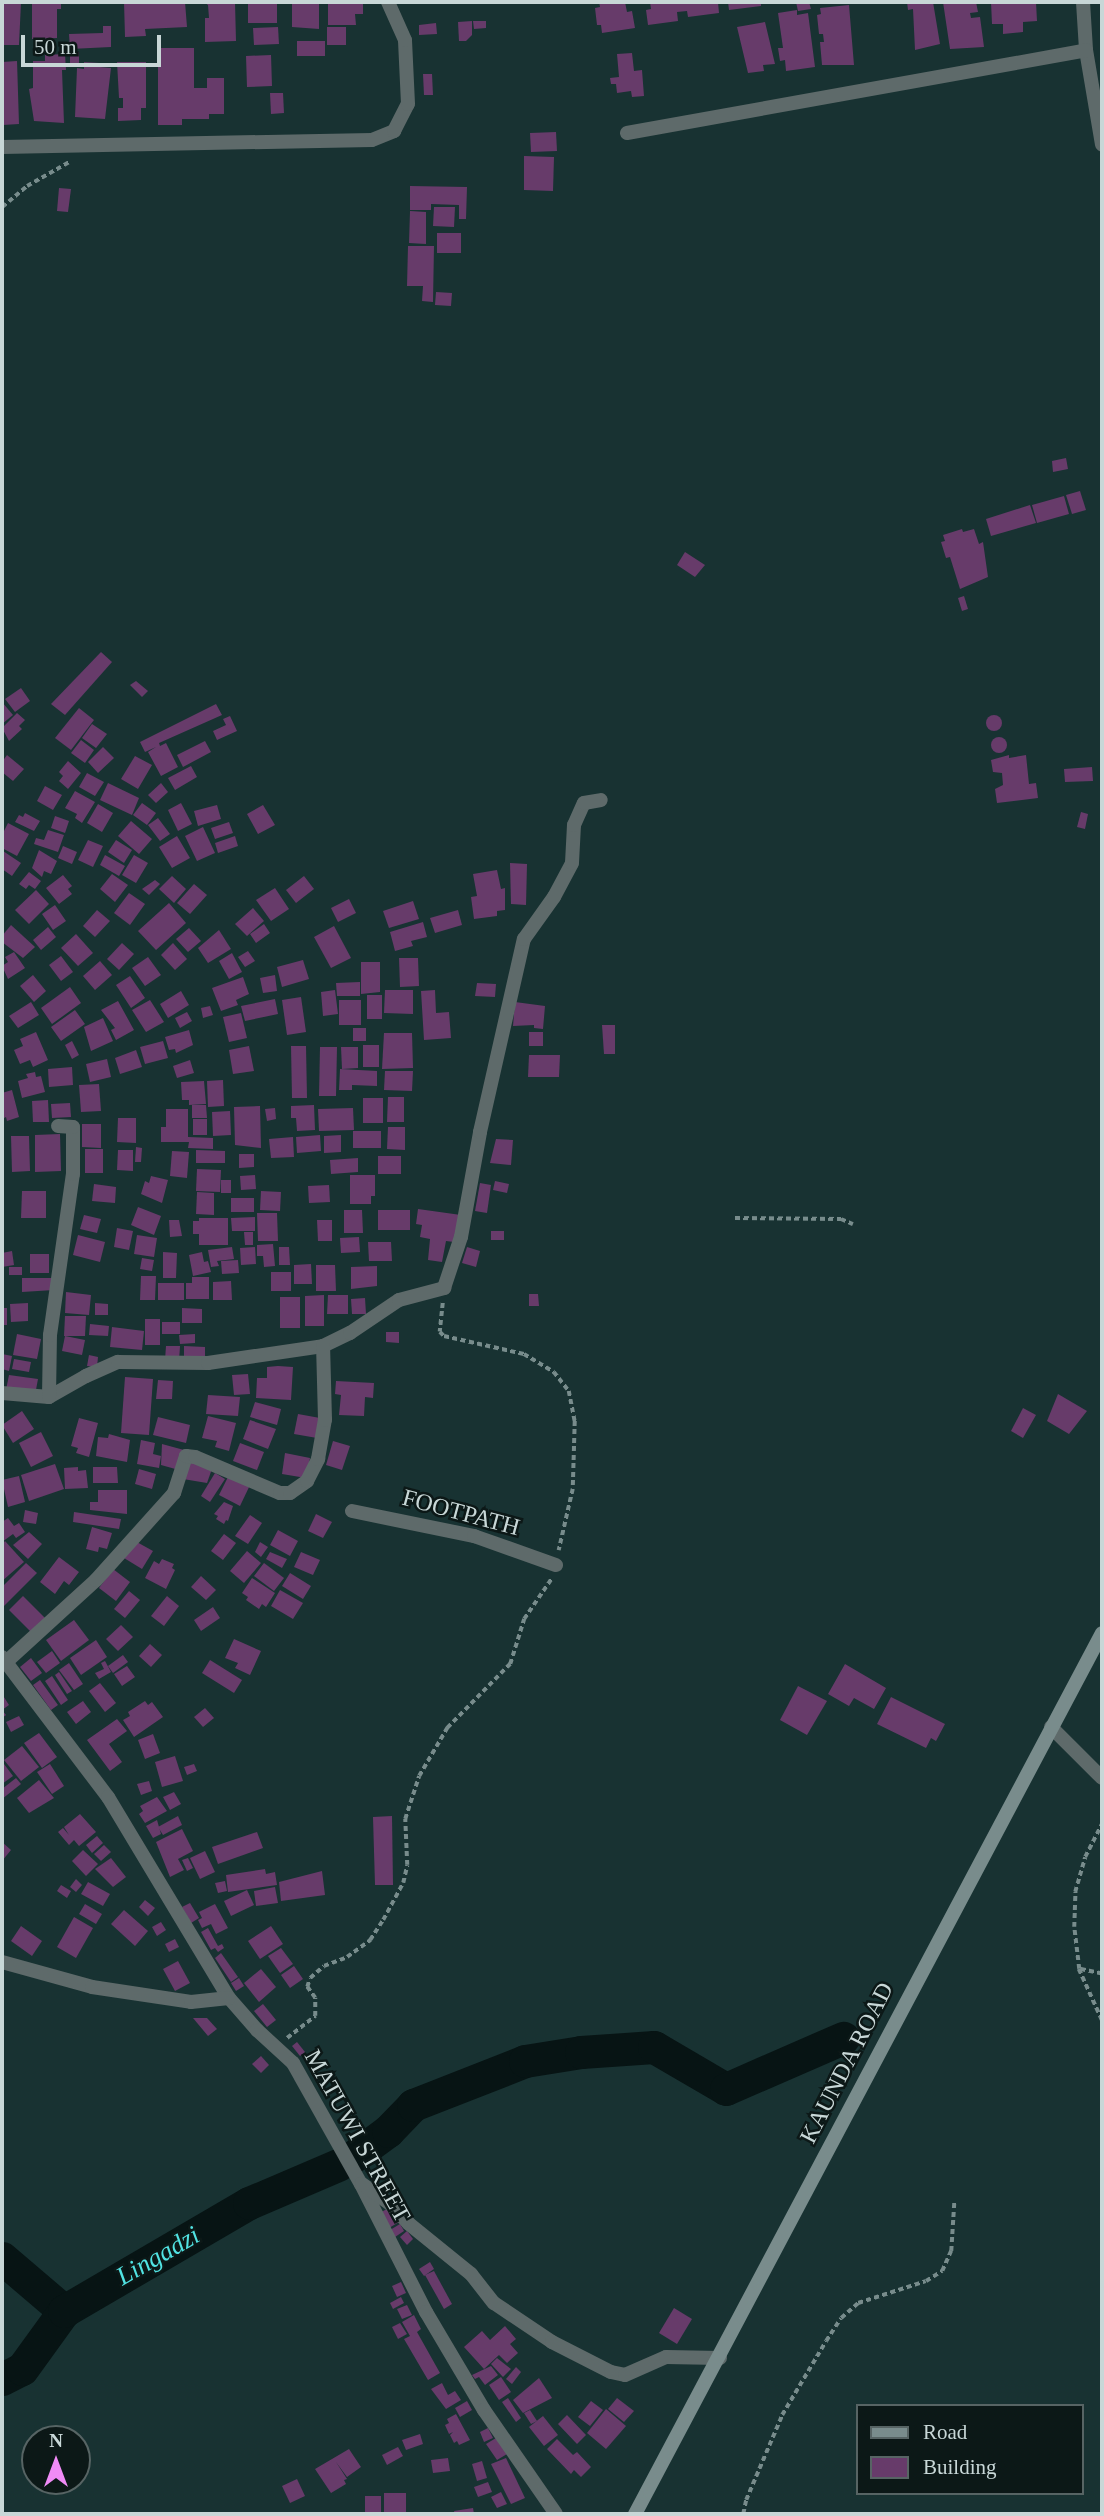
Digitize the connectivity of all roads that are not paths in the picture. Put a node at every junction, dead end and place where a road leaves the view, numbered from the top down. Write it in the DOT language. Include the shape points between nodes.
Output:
graph roads {
  1 [pos="388,2"];
  2 [pos="1083,2"];
  3 [pos="1086,50"];
  4 [pos="627,133"];
  5 [pos="1102,145"];
  6 [pos="2,147"];
  7 [pos="601,800"];
  8 [pos="58,1126"];
  9 [pos="323,1346"];
  10 [pos="2,1393"];
  11 [pos="48,1397"];
  12 [pos="352,1511"];
  13 [pos="556,1565"];
  14 [pos="1102,1633"];
  15 [pos="4,1660"];
  16 [pos="15,1675"];
  17 [pos="2,1684"];
  18 [pos="1051,1727"];
  19 [pos="1102,1778"];
  20 [pos="2,1962"];
  21 [pos="229,1998"];
  22 [pos="361,2184"];
  23 [pos="720,2358"];
  24 [pos="551,2513"];
  25 [pos="635,2514"];
  1 -- 6 [label="street" via="405,40 408,104 394,131 372,140"];
  2 -- 3 [label="street"];
  3 -- 4 [label="street"];
  3 -- 5 [label="street"];
  7 -- 9 [label="street" via="584,803 574,825 572,863 524,939 461,1237 444,1288 399,1300"];
  8 -- 11 [label="street" via="73,1127 73,1174 50,1335"];
  9 -- 11 [label="street" via="208,1363 118,1362"];
  9 -- 15 [label="street" via="324,1420 318,1459 307,1481 290,1493 280,1493 186,1456 174,1493 96,1580"];
  10 -- 11 [label="street"];
  12 -- 13 [label="street, FOOTPATH" via="474,1536"];
  14 -- 18 [label="main road, KAUNDA ROAD"];
  15 -- 16 [label="street, MATUWI STREET"];
  16 -- 17 [label="street"];
  16 -- 21 [label="street, MATUWI STREET" via="108,1797"];
  18 -- 19 [label="street"];
  18 -- 23 [label="main road, KAUNDA ROAD"];
  20 -- 21 [label="street" via="92,1987 191,2001"];
  21 -- 22 [label="street, MATUWI STREET" via="293,2063"];
  22 -- 23 [label="street" via="471,2274 494,2303 552,2342 611,2372 625,2375 666,2357"];
  22 -- 24 [label="street, MATUWI STREET" via="426,2312"];
  23 -- 25 [label="main road, KAUNDA ROAD"];
}
